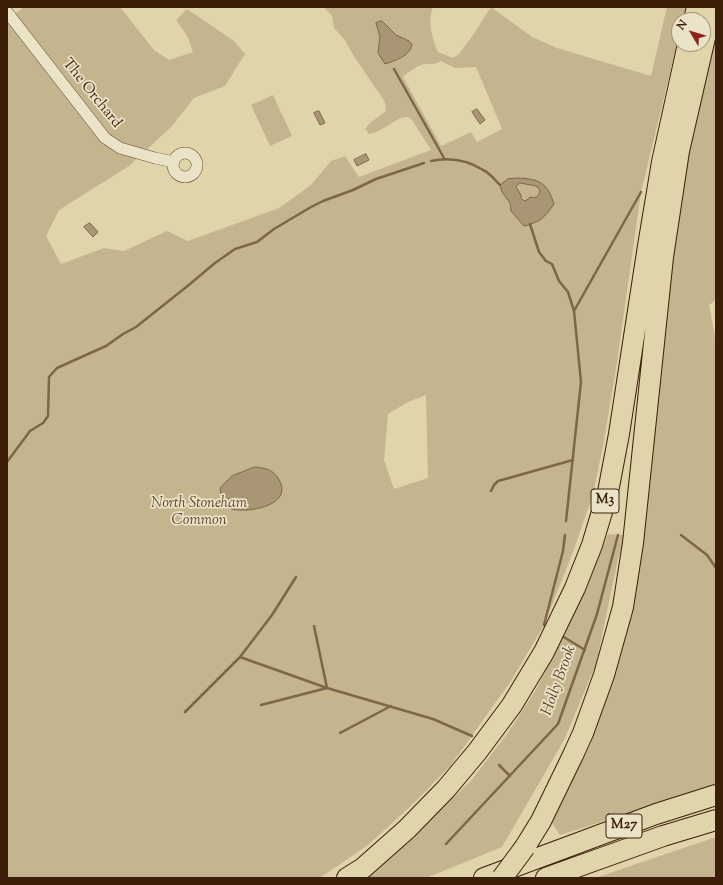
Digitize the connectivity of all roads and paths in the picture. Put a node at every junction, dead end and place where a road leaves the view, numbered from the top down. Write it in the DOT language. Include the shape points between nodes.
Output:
graph roads {
  1 [pos="712,7"];
  2 [pos="7,12"];
  3 [pos="686,52"];
  4 [pos="174,162"];
  5 [pos="716,795"];
  6 [pos="716,820"];
  7 [pos="348,878"];
  8 [pos="484,878"];
  9 [pos="502,878"];
  10 [pos="546,878"];
  1 -- 9 [label="highway, M3, bridge" via="679,151 663,257 633,543 623,607 604,675 583,733 544,814 525,847"];
  2 -- 4 [label="street, The Orchard" via="105,138 120,148"];
  3 -- 7 [label="highway, M3" via="662,162 608,492 576,588 544,652 512,705 477,752 407,829"];
  5 -- 8 [label="highway, M27" via="656,814"];
  6 -- 10 [label="highway, M27"];
}
